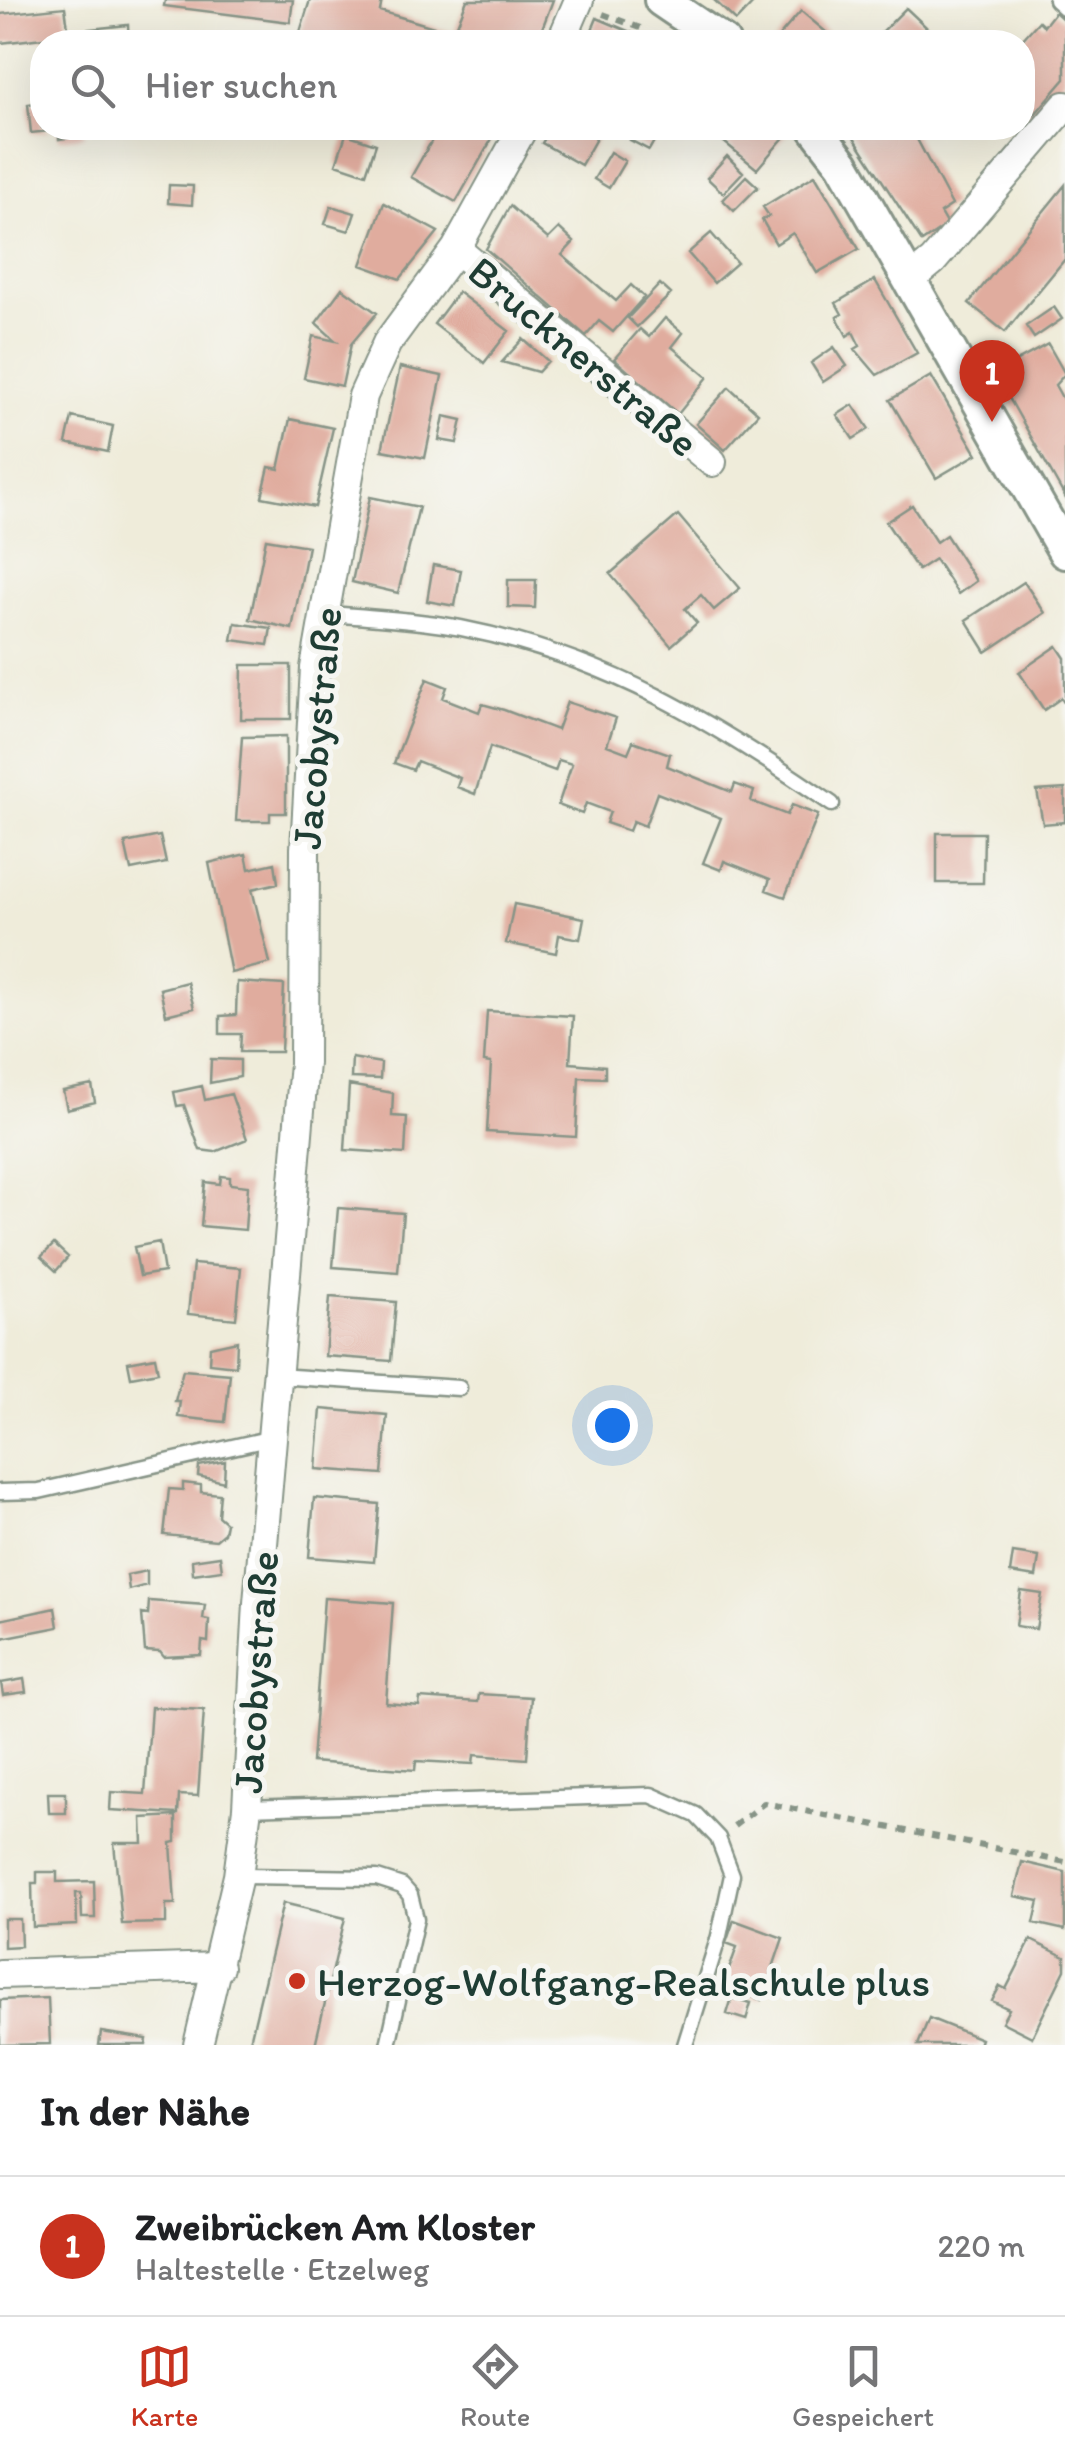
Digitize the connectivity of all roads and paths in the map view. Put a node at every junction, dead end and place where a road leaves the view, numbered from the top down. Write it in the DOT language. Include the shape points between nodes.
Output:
graph roads {
  1 [pos="1056,0"];
  2 [pos="578,2"];
  3 [pos="675,8"];
  4 [pos="1065,8"];
  5 [pos="566,30"];
  6 [pos="647,30"];
  7 [pos="706,30"];
  8 [pos="1065,106"];
  9 [pos="517,140"];
  10 [pos="825,140"];
  11 [pos="456,249"];
  12 [pos="910,280"];
  13 [pos="712,462"];
  14 [pos="1062,542"];
  15 [pos="322,613"];
  16 [pos="832,804"];
  17 [pos="277,1376"];
  18 [pos="459,1388"];
  19 [pos="272,1438"];
  20 [pos="0,1492"];
  21 [pos="247,1808"];
  22 [pos="718,1838"];
  23 [pos="1065,1862"];
  24 [pos="238,1876"];
  25 [pos="219,1967"];
  26 [pos="0,1974"];
  27 [pos="198,2045"];
  28 [pos="388,2045"];
  29 [pos="685,2045"];
  1 -- 4 [label="lane"];
  2 -- 5 [label="street"];
  2 -- 6 [label="path"];
  3 -- 7 [label="street"];
  8 -- 12 [label="street"];
  9 -- 11 [label="street, Jacobystraße"];
  10 -- 12 [label="street"];
  11 -- 13 [label="street, Brucknerstraße"];
  11 -- 15 [label="street, Jacobystraße" via="372,369 362,396"];
  12 -- 14 [label="street"];
  15 -- 16 [label="lane" via="458,628 585,662 723,729"];
  15 -- 17 [label="street, Jacobystraße" via="305,849 304,1063"];
  17 -- 18 [label="lane"];
  17 -- 19 [label="street, Jacobystraße"];
  19 -- 20 [label="lane" via="39,1490"];
  19 -- 21 [label="street, Jacobystraße"];
  21 -- 22 [label="lane" via="650,1795 696,1815"];
  21 -- 24 [label="street, Jacobystraße"];
  22 -- 23 [label="path" via="764,1803"];
  22 -- 29 [label="lane" via="732,1876"];
  24 -- 25 [label="street, Jacobystraße"];
  24 -- 28 [label="lane" via="377,1878 410,1895 416,1918"];
  25 -- 26 [label="street"];
  25 -- 27 [label="street, Jacobystraße"];
}
